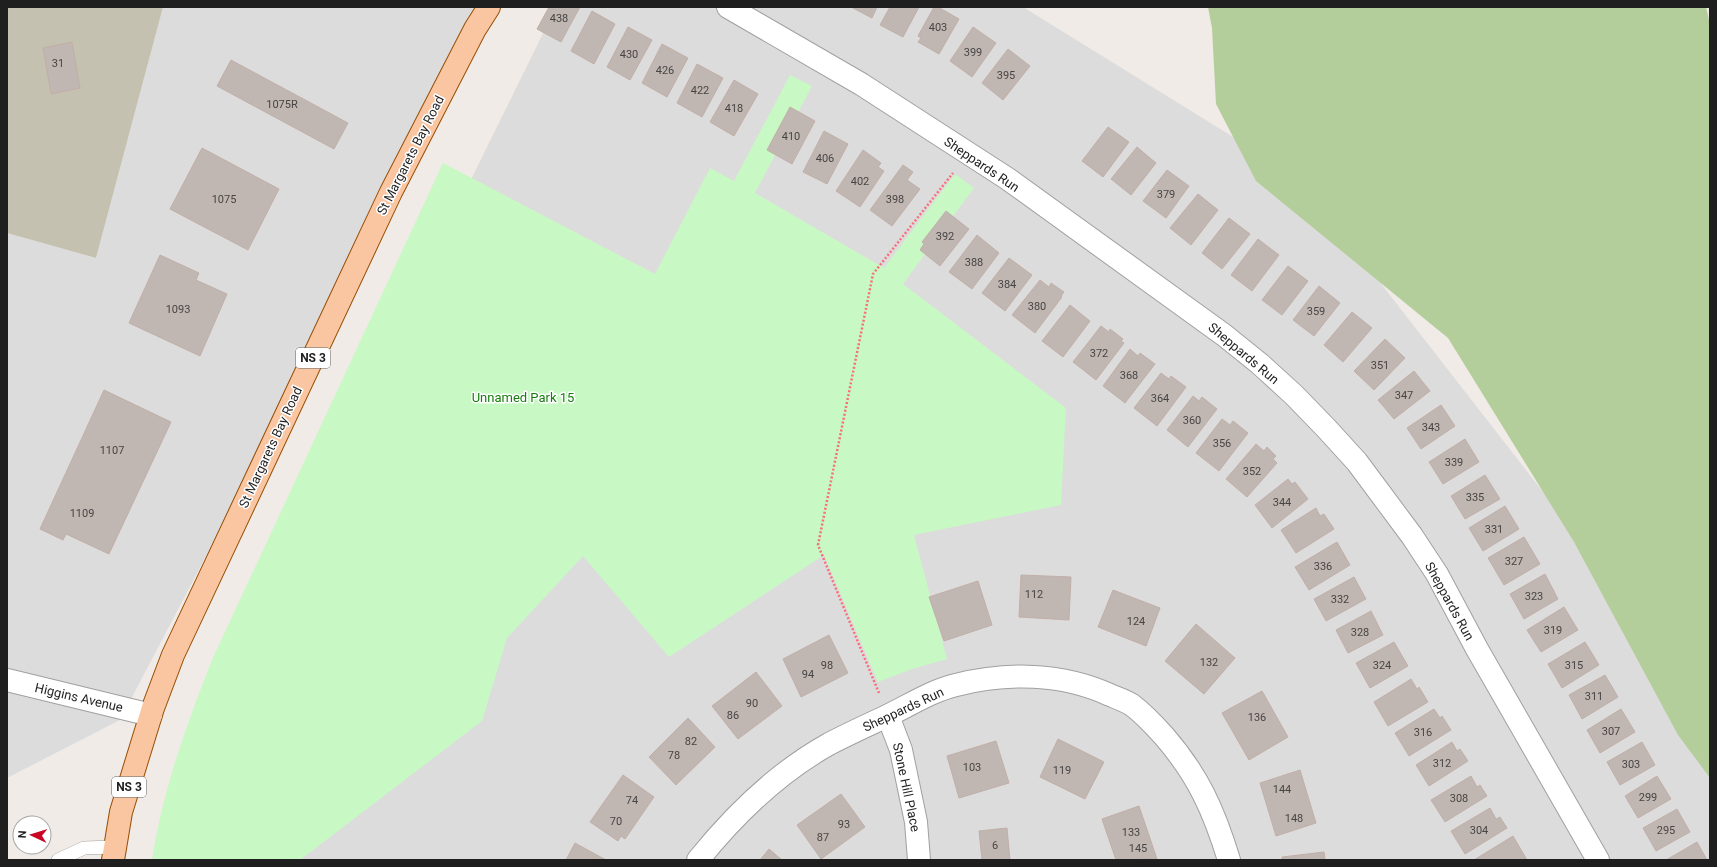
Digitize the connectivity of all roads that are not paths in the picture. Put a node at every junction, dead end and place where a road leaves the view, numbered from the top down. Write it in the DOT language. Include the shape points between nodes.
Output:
graph roads {
  1 [pos="488,7"];
  2 [pos="728,7"];
  3 [pos="7,680"];
  4 [pos="151,715"];
  5 [pos="888,716"];
  6 [pos="113,853"];
  7 [pos="58,860"];
  8 [pos="698,860"];
  9 [pos="919,860"];
  10 [pos="1229,860"];
  11 [pos="1598,860"];
  1 -- 4 [label="main road, St Margarets Bay Road / NS 3" via="391,192 173,655"];
  2 -- 11 [label="street, Sheppards Run" via="861,84 1008,180 1224,335 1260,364 1326,428 1385,498 1437,574"];
  3 -- 4 [label="street, Higgins Avenue"];
  4 -- 6 [label="main road, St Margarets Bay Road / NS 3" via="121,812"];
  5 -- 8 [label="street, Sheppards Run" via="827,745 790,770 738,814"];
  5 -- 9 [label="street, Stone Hill Place" via="901,750 915,814"];
  5 -- 10 [label="street, Sheppards Run" via="920,698 954,685 990,678 1027,676 1063,680 1098,690 1132,705 1181,756 1204,793"];
  6 -- 7 [label="lane" via="84,848"];
}
